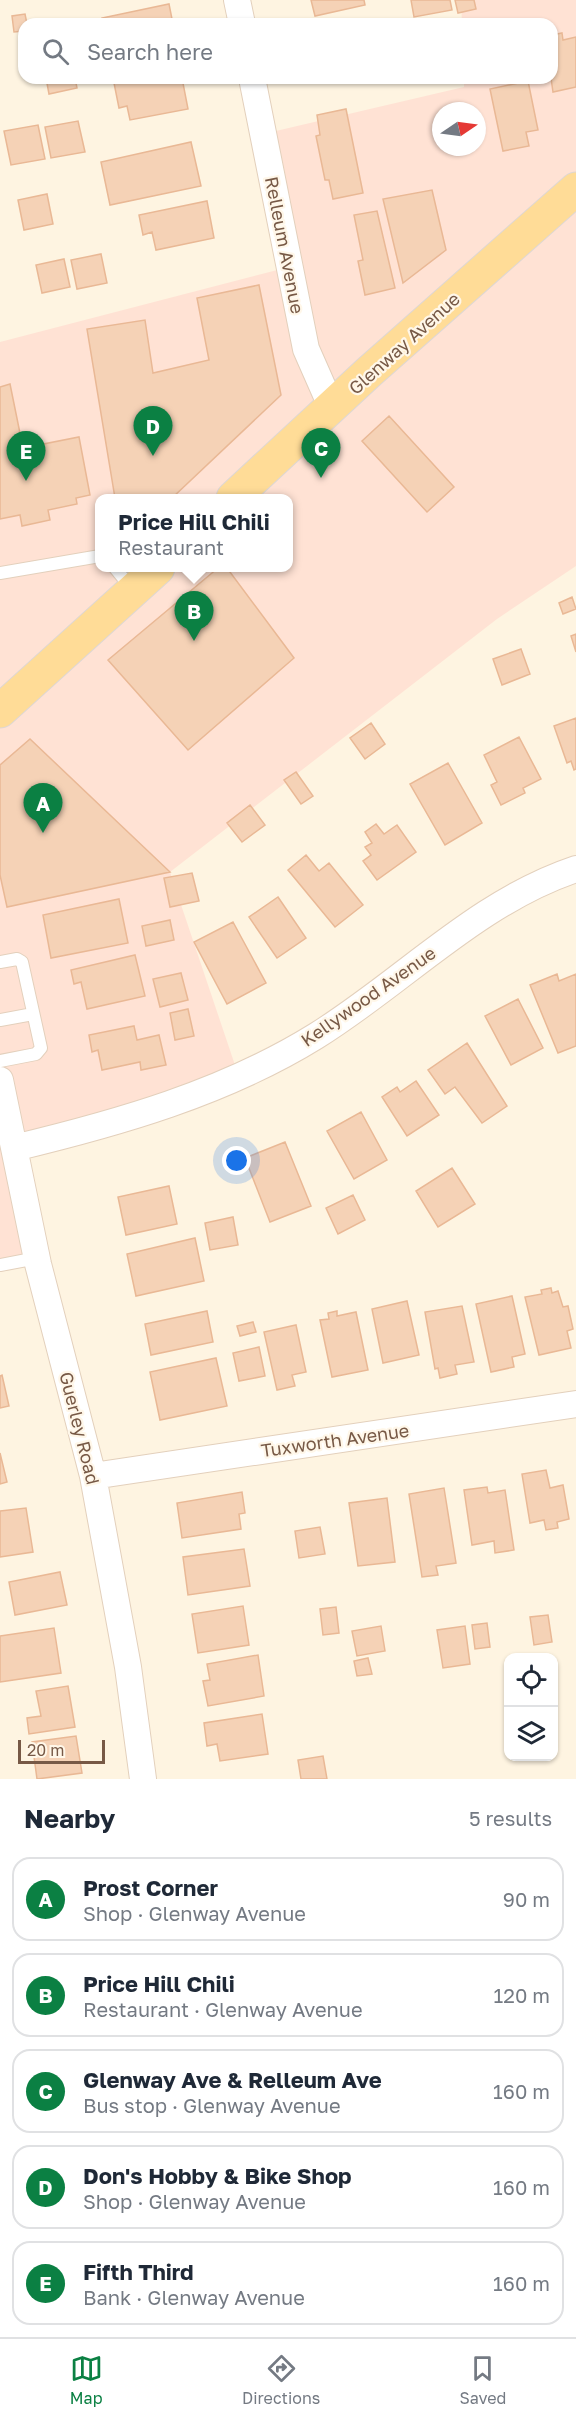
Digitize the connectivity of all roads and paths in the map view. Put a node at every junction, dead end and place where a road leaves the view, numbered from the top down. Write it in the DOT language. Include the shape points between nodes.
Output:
graph roads {
  1 [pos="237,0"];
  2 [pos="241,18"];
  3 [pos="253,84"];
  4 [pos="576,189"];
  5 [pos="332,408"];
  6 [pos="238,494"];
  7 [pos="95,557"];
  8 [pos="144,572"];
  9 [pos="0,573"];
  10 [pos="124,579"];
  11 [pos="13,686"];
  12 [pos="0,711"];
  13 [pos="576,869"];
  14 [pos="0,962"];
  15 [pos="33,1014"];
  16 [pos="0,1020"];
  17 [pos="0,1061"];
  18 [pos="0,1080"];
  19 [pos="14,1148"];
  20 [pos="37,1258"];
  21 [pos="0,1265"];
  22 [pos="576,1404"];
  23 [pos="93,1476"];
  24 [pos="143,1779"];
  1 -- 2 [label="street"];
  3 -- 5 [label="street, Relleum Avenue" via="306,349"];
  4 -- 5 [label="main road, Glenway Avenue"];
  5 -- 6 [label="main road, Glenway Avenue"];
  7 -- 9 [label="lane"];
  8 -- 10 [label="main road"];
  10 -- 11 [label="main road"];
  11 -- 12 [label="main road"];
  13 -- 19 [label="street, Kellywood Avenue" via="514,897 469,924 388,987 315,1036 239,1077 148,1113"];
  14 -- 15 [label="lane" via="22,962"];
  15 -- 16 [label="lane"];
  15 -- 17 [label="lane" via="40,1048 36,1054"];
  18 -- 19 [label="street, Guerley Road"];
  19 -- 20 [label="street, Guerley Road"];
  20 -- 21 [label="lane"];
  20 -- 23 [label="street, Guerley Road"];
  22 -- 23 [label="street, Tuxworth Avenue"];
  23 -- 24 [label="street, Guerley Road" via="128,1667"];
}
